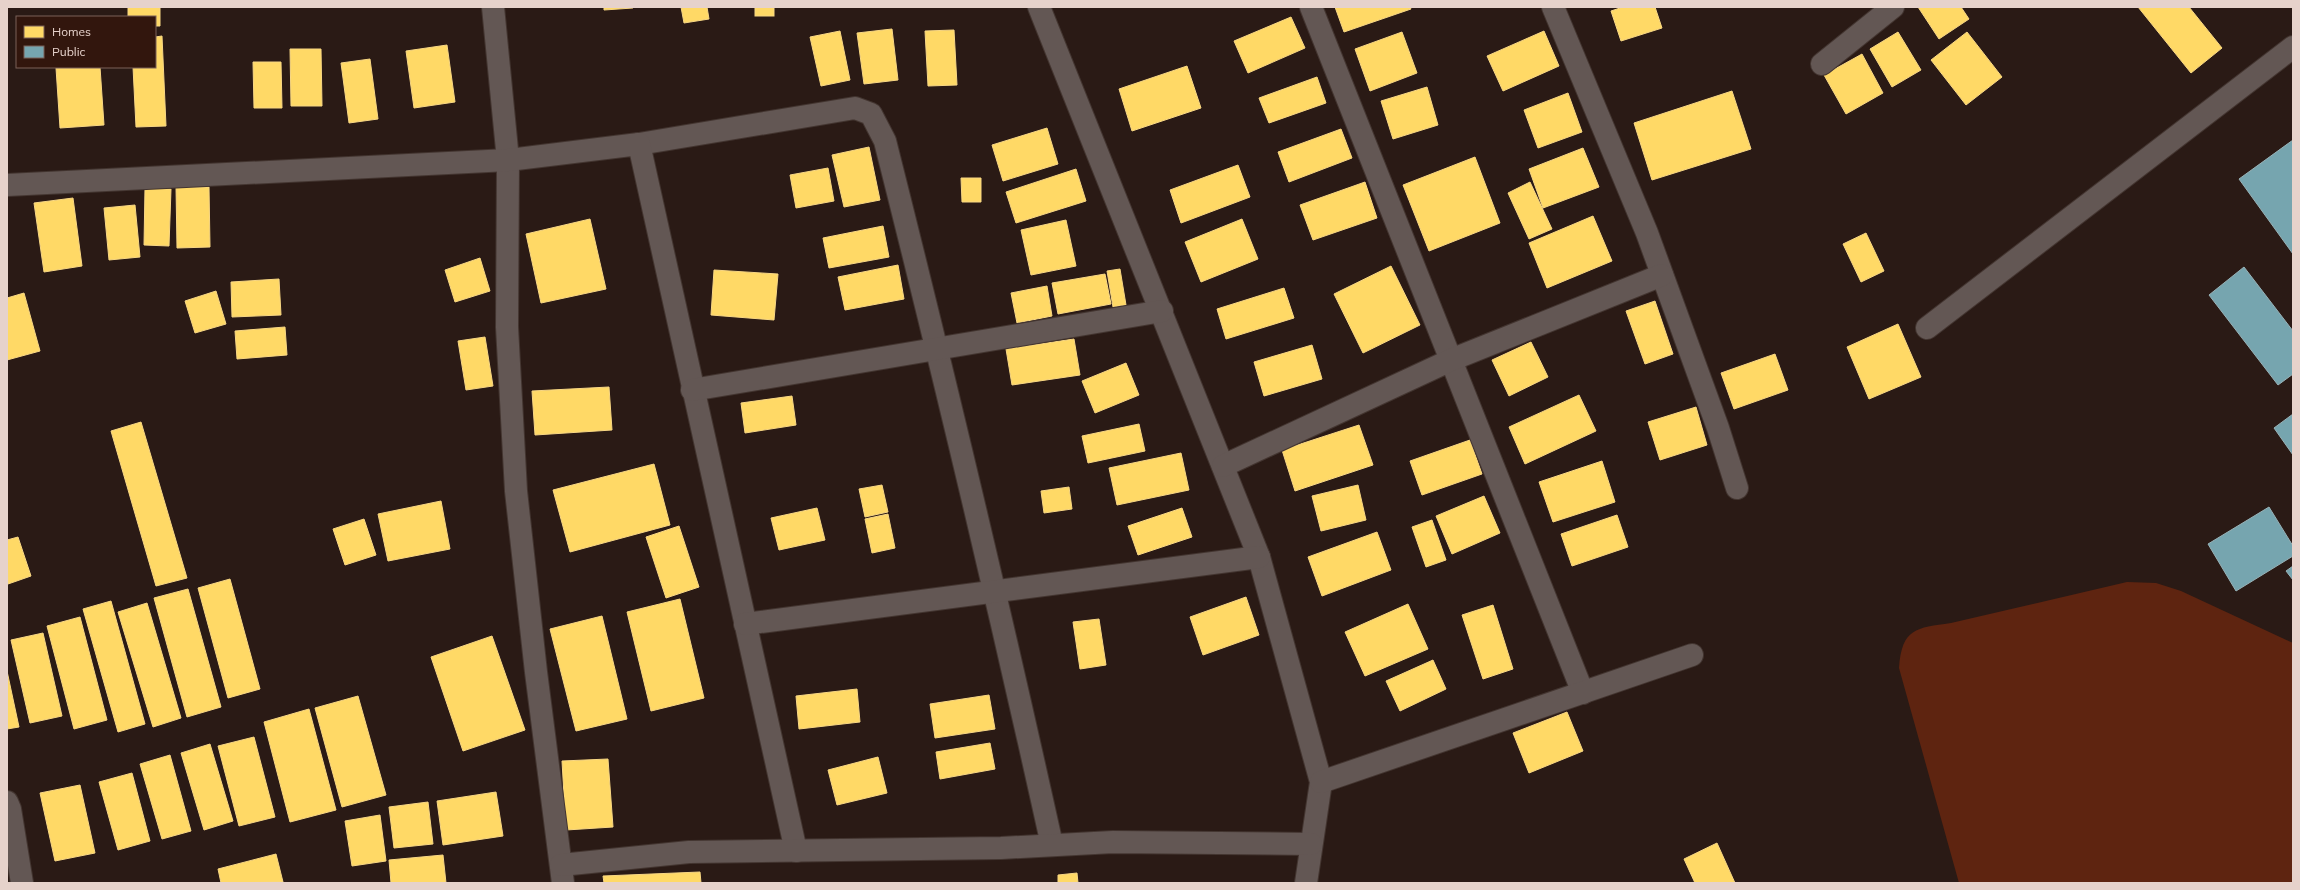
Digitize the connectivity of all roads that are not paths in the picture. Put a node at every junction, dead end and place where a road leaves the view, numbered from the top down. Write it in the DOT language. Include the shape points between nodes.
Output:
graph roads {
  1 [pos="493,7"];
  2 [pos="1039,7"];
  3 [pos="1311,7"];
  4 [pos="1553,7"];
  5 [pos="1894,7"];
  6 [pos="2293,47"];
  7 [pos="1822,64"];
  8 [pos="639,144"];
  9 [pos="508,160"];
  10 [pos="7,185"];
  11 [pos="1662,275"];
  12 [pos="1162,311"];
  13 [pos="1926,328"];
  14 [pos="937,349"];
  15 [pos="1451,360"];
  16 [pos="692,390"];
  17 [pos="1223,466"];
  18 [pos="1737,488"];
  19 [pos="1259,557"];
  20 [pos="996,592"];
  21 [pos="745,624"];
  22 [pos="1692,655"];
  23 [pos="1583,692"];
  24 [pos="1321,782"];
  25 [pos="7,802"];
  26 [pos="1311,844"];
  27 [pos="1052,845"];
  28 [pos="796,851"];
  29 [pos="562,874"];
  30 [pos="22,883"];
  31 [pos="1306,883"];
  1 -- 9 [label="street"];
  2 -- 12 [label="street"];
  3 -- 15 [label="street"];
  4 -- 11 [label="street"];
  5 -- 7 [label="street"];
  6 -- 13 [label="street"];
  8 -- 9 [label="street"];
  8 -- 14 [label="street" via="855,108 871,114 885,141"];
  8 -- 16 [label="street"];
  9 -- 10 [label="street"];
  9 -- 29 [label="street" via="507,327 516,491"];
  11 -- 15 [label="street"];
  11 -- 18 [label="street"];
  12 -- 14 [label="street"];
  12 -- 17 [label="street"];
  14 -- 16 [label="street"];
  14 -- 20 [label="street"];
  15 -- 17 [label="street"];
  15 -- 23 [label="street"];
  16 -- 21 [label="street"];
  17 -- 19 [label="street"];
  19 -- 20 [label="street"];
  19 -- 24 [label="street"];
  20 -- 21 [label="street"];
  20 -- 27 [label="street"];
  21 -- 28 [label="street"];
  22 -- 23 [label="street"];
  23 -- 24 [label="street"];
  24 -- 26 [label="street"];
  25 -- 30 [label="street"];
  26 -- 27 [label="street" via="1113,842"];
  26 -- 31 [label="street"];
  27 -- 28 [label="street"];
  28 -- 29 [label="street" via="688,852"];
}
